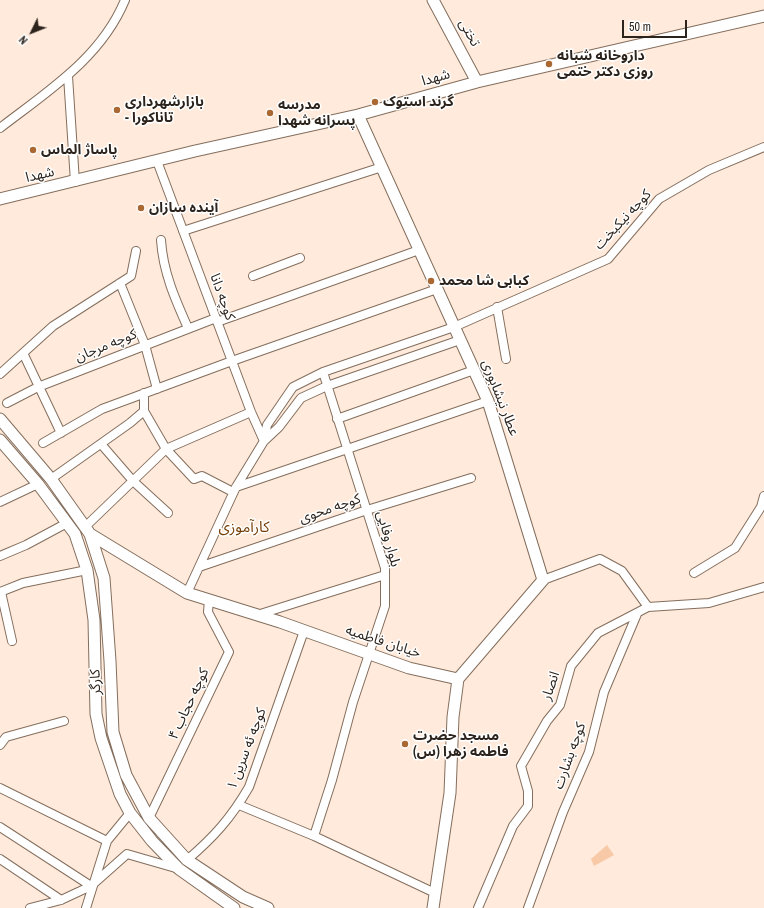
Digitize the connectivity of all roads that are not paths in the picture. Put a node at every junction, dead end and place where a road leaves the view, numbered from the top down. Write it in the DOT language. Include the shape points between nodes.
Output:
graph roads {
  1 [pos="125,0"];
  2 [pos="433,0"];
  3 [pos="764,16"];
  4 [pos="68,76"];
  5 [pos="477,82"];
  6 [pos="358,115"];
  7 [pos="0,128"];
  8 [pos="764,146"];
  9 [pos="157,161"];
  10 [pos="382,167"];
  11 [pos="75,182"];
  12 [pos="0,199"];
  13 [pos="183,231"];
  14 [pos="161,240"];
  15 [pos="419,250"];
  16 [pos="136,251"];
  17 [pos="300,258"];
  18 [pos="253,276"];
  19 [pos="120,283"];
  20 [pos="437,289"];
  21 [pos="497,307"];
  22 [pos="216,320"];
  23 [pos="454,327"];
  24 [pos="188,328"];
  25 [pos="460,340"];
  26 [pos="145,345"];
  27 [pos="23,353"];
  28 [pos="506,359"];
  29 [pos="232,361"];
  30 [pos="474,370"];
  31 [pos="323,372"];
  32 [pos="0,374"];
  33 [pos="327,386"];
  34 [pos="38,387"];
  35 [pos="156,389"];
  36 [pos="144,394"];
  37 [pos="488,401"];
  38 [pos="7,403"];
  39 [pos="144,411"];
  40 [pos="251,412"];
  41 [pos="0,419"];
  42 [pos="337,419"];
  43 [pos="61,433"];
  44 [pos="0,440"];
  45 [pos="264,441"];
  46 [pos="43,443"];
  47 [pos="101,444"];
  48 [pos="166,449"];
  49 [pos="347,449"];
  50 [pos="471,478"];
  51 [pos="51,479"];
  52 [pos="133,481"];
  53 [pos="38,484"];
  54 [pos="234,489"];
  55 [pos="764,496"];
  56 [pos="0,502"];
  57 [pos="367,510"];
  58 [pos="168,513"];
  59 [pos="66,523"];
  60 [pos="88,530"];
  61 [pos="0,556"];
  62 [pos="199,567"];
  63 [pos="87,570"];
  64 [pos="694,573"];
  65 [pos="385,575"];
  66 [pos="543,580"];
  67 [pos="764,588"];
  68 [pos="0,592"];
  69 [pos="187,593"];
  70 [pos="209,600"];
  71 [pos="648,607"];
  72 [pos="637,614"];
  73 [pos="257,615"];
  74 [pos="304,631"];
  75 [pos="12,641"];
  76 [pos="370,655"];
  77 [pos="458,679"];
  78 [pos="64,721"];
  79 [pos="0,745"];
  80 [pos="0,788"];
  81 [pos="239,804"];
  82 [pos="130,813"];
  83 [pos="149,818"];
  84 [pos="0,827"];
  85 [pos="314,836"];
  86 [pos="107,841"];
  87 [pos="0,859"];
  88 [pos="187,860"];
  89 [pos="179,869"];
  90 [pos="91,886"];
  91 [pos="435,893"];
  92 [pos="61,900"];
  93 [pos="30,908"];
  94 [pos="86,908"];
  95 [pos="234,908"];
  96 [pos="268,908"];
  97 [pos="433,908"];
  98 [pos="478,908"];
  99 [pos="528,908"];
  1 -- 4 [label="street" via="117,18 99,44"];
  2 -- 5 [label="main road, تختی"];
  3 -- 5 [label="main road, شهدا"];
  4 -- 7 [label="street"];
  4 -- 11 [label="street"];
  5 -- 6 [label="main road, شهدا"];
  6 -- 9 [label="main road, شهدا"];
  6 -- 10 [label="main road, عطار نیشابوری"];
  8 -- 21 [label="street, کوچه نیکبخت" via="710,170 659,199 608,259"];
  9 -- 11 [label="main road, شهدا"];
  9 -- 13 [label="street, کوچه دانا"];
  10 -- 13 [label="street"];
  10 -- 15 [label="main road, عطار نیشابوری"];
  11 -- 12 [label="main road, شهدا"];
  13 -- 22 [label="street, کوچه دانا"];
  14 -- 24 [label="street" via="162,259 170,287"];
  15 -- 20 [label="main road, عطار نیشابوری"];
  15 -- 22 [label="street, کوچه مرجان"];
  16 -- 19 [label="street" via="132,276"];
  17 -- 18 [label="street"];
  19 -- 26 [label="street"];
  19 -- 27 [label="street" via="53,326"];
  20 -- 23 [label="main road, عطار نیشابوری"];
  20 -- 29 [label="street"];
  21 -- 23 [label="street, کوچه نیکبخت"];
  21 -- 28 [label="street"];
  22 -- 24 [label="street, کوچه مرجان"];
  22 -- 29 [label="street, کوچه دانا"];
  23 -- 25 [label="main road, عطار نیشابوری"];
  23 -- 31 [label="street"];
  24 -- 26 [label="street, کوچه مرجان"];
  25 -- 30 [label="main road, عطار نیشابوری"];
  25 -- 33 [label="street"];
  26 -- 34 [label="street, کوچه مرجان"];
  26 -- 35 [label="street"];
  27 -- 32 [label="street"];
  27 -- 34 [label="street"];
  29 -- 35 [label="street"];
  29 -- 40 [label="street, کوچه دانا"];
  30 -- 37 [label="main road, عطار نیشابوری"];
  30 -- 42 [label="street"];
  31 -- 33 [label="street, بلوار وفایی"];
  31 -- 45 [label="street" via="293,387 267,425"];
  33 -- 42 [label="street, بلوار وفایی"];
  33 -- 45 [label="street" via="301,398 279,428"];
  34 -- 38 [label="street, کوچه مرجان"];
  34 -- 43 [label="street"];
  35 -- 36 [label="street"];
  36 -- 39 [label="street"];
  36 -- 43 [label="street" via="102,409"];
  37 -- 49 [label="street"];
  37 -- 66 [label="main road, عطار نیشابوری"];
  39 -- 47 [label="street"];
  39 -- 48 [label="street"];
  40 -- 45 [label="street, کوچه دانا"];
  40 -- 48 [label="street"];
  41 -- 51 [label="main road, کارگر"];
  42 -- 49 [label="street, بلوار وفایی"];
  43 -- 46 [label="street"];
  44 -- 53 [label="main road, کارگر"];
  45 -- 54 [label="street"];
  47 -- 51 [label="street"];
  47 -- 52 [label="street"];
  48 -- 52 [label="street"];
  48 -- 54 [label="street" via="194,479 202,476"];
  49 -- 54 [label="street"];
  49 -- 57 [label="street, بلوار وفایی"];
  50 -- 57 [label="street, کوچه محوی"];
  51 -- 53 [label="main road"];
  51 -- 60 [label="main road, کارگر"];
  52 -- 58 [label="street"];
  52 -- 60 [label="street"];
  53 -- 56 [label="street"];
  53 -- 59 [label="main road, کارگر"];
  54 -- 62 [label="street"];
  55 -- 64 [label="street" via="761,507 735,548"];
  57 -- 62 [label="street, کوچه محوی"];
  57 -- 65 [label="street, بلوار وفایی"];
  59 -- 61 [label="street" via="26,546"];
  59 -- 63 [label="main road, کارگر" via="75,534"];
  60 -- 69 [label="main road, خیابان فاطمیه"];
  60 -- 83 [label="main road, کارگر" via="104,578 112,732 126,775"];
  62 -- 69 [label="street"];
  63 -- 68 [label="street" via="23,582"];
  63 -- 82 [label="main road, کارگر" via="94,620 96,714 110,768"];
  65 -- 73 [label="street"];
  65 -- 76 [label="street, بلوار وفایی" via="385,606"];
  66 -- 71 [label="street" via="600,560 622,571"];
  66 -- 77 [label="main road"];
  67 -- 71 [label="street, انصار" via="709,603"];
  68 -- 75 [label="street"];
  69 -- 70 [label="main road, خیابان فاطمیه"];
  70 -- 73 [label="main road, خیابان فاطمیه"];
  70 -- 83 [label="street, کوچه حجاب ۴" via="208,612 229,652"];
  71 -- 72 [label="street, انصار"];
  72 -- 98 [label="street, انصار" via="598,633 571,666 560,705 521,766 528,791 528,806 513,826"];
  72 -- 99 [label="street, کوچه بشارت" via="604,692 589,752 563,812"];
  73 -- 74 [label="main road, خیابان فاطمیه"];
  74 -- 76 [label="main road, خیابان فاطمیه"];
  74 -- 81 [label="street, کوچه ئه سرین ۱" via="249,787"];
  76 -- 77 [label="main road, خیابان فاطمیه" via="409,668"];
  76 -- 85 [label="street, بلوار وفایی" via="353,702"];
  77 -- 91 [label="main road" via="453,717 450,793"];
  78 -- 79 [label="street" via="6,737"];
  80 -- 86 [label="street"];
  81 -- 85 [label="street"];
  81 -- 88 [label="street, کوچه ئه سرین ۱" via="214,836"];
  82 -- 86 [label="street"];
  82 -- 89 [label="main road, کارگر"];
  83 -- 88 [label="main road, کارگر"];
  84 -- 90 [label="street"];
  85 -- 91 [label="street"];
  86 -- 90 [label="street"];
  87 -- 92 [label="street"];
  88 -- 96 [label="main road, کارگر" via="243,897"];
  89 -- 90 [label="street" via="127,854"];
  89 -- 95 [label="main road, کارگر"];
  90 -- 92 [label="street"];
  90 -- 94 [label="street"];
  91 -- 97 [label="main road"];
  92 -- 93 [label="street"];
}
